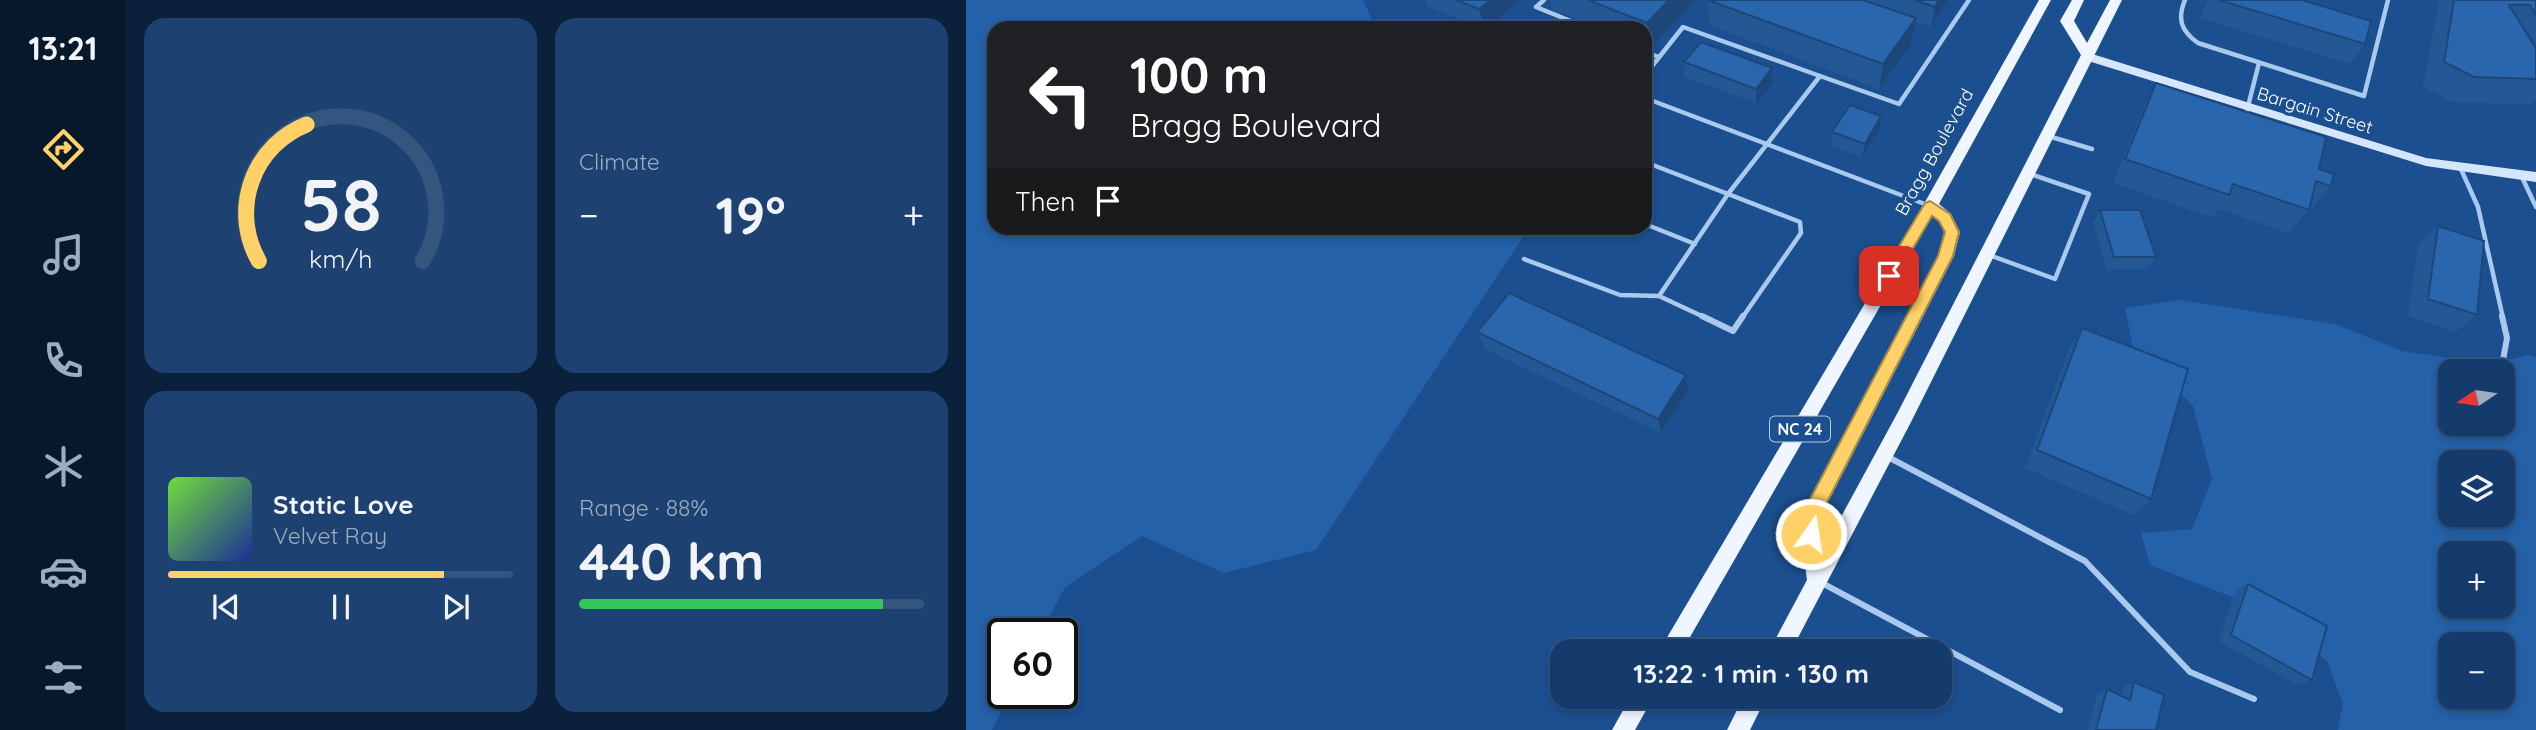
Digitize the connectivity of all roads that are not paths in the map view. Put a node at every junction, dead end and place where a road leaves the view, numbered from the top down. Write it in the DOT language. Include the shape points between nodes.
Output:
graph roads {
  1 [pos="1544,0"];
  2 [pos="1969,0"];
  3 [pos="2045,0"];
  4 [pos="2078,0"];
  5 [pos="2116,0"];
  6 [pos="2185,0"];
  7 [pos="2388,0"];
  8 [pos="1571,21"];
  9 [pos="1652,55"];
  10 [pos="1658,57"];
  11 [pos="2089,57"];
  12 [pos="2259,63"];
  13 [pos="1652,65"];
  14 [pos="1820,76"];
  15 [pos="1652,101"];
  16 [pos="2248,108"];
  17 [pos="2242,127"];
  18 [pos="2048,135"];
  19 [pos="1766,146"];
  20 [pos="2092,149"];
  21 [pos="1652,165"];
  22 [pos="2460,167"];
  23 [pos="2028,173"];
  24 [pos="2521,175"];
  25 [pos="2536,177"];
  26 [pos="1729,193"];
  27 [pos="1930,206"];
  28 [pos="2536,207"];
  29 [pos="1652,227"];
  30 [pos="1695,244"];
  31 [pos="1986,254"];
  32 [pos="1524,259"];
  33 [pos="1659,296"];
  34 [pos="2503,359"];
  35 [pos="1883,455"];
  36 [pos="1817,580"];
  37 [pos="1677,639"];
  38 [pos="1786,639"];
  39 [pos="2254,699"];
  40 [pos="1635,709"];
  41 [pos="1749,709"];
  42 [pos="2060,710"];
  43 [pos="1623,730"];
  44 [pos="1738,730"];
  1 -- 8 [label="lane" via="1536,7"];
  2 -- 14 [label="lane" via="1899,104"];
  3 -- 27 [label="main road, Bragg Boulevard / NC 24"];
  4 -- 11 [label="main road" via="2067,21"];
  5 -- 11 [label="main road"];
  6 -- 12 [label="lane" via="2179,24 2187,35"];
  7 -- 12 [label="lane" via="2364,96"];
  9 -- 10 [label="lane"];
  10 -- 13 [label="lane"];
  10 -- 14 [label="lane" via="1683,27"];
  11 -- 16 [label="street, Bargain Street"];
  11 -- 18 [label="main road"];
  12 -- 16 [label="lane"];
  14 -- 19 [label="lane"];
  15 -- 19 [label="lane"];
  16 -- 17 [label="lane"];
  16 -- 22 [label="street, Bargain Street" via="2410,157"];
  18 -- 20 [label="lane"];
  18 -- 23 [label="main road"];
  19 -- 26 [label="lane"];
  19 -- 27 [label="lane"];
  21 -- 26 [label="lane"];
  22 -- 24 [label="street, Bargain Street"];
  22 -- 34 [label="lane" via="2477,207 2507,338"];
  23 -- 31 [label="main road"];
  23 -- 31 [label="lane" via="2089,194 2055,279"];
  24 -- 25 [label="street, Bargain Street"];
  24 -- 28 [label="lane"];
  26 -- 30 [label="lane"];
  26 -- 33 [label="lane" via="1800,222 1801,233 1734,331"];
  27 -- 36 [label="main road" via="1945,218 1952,232 1946,256 1814,509 1811,534"];
  27 -- 37 [label="main road, Bragg Boulevard / NC 24"];
  29 -- 30 [label="lane"];
  30 -- 33 [label="lane"];
  31 -- 35 [label="main road"];
  32 -- 33 [label="lane" via="1620,295"];
  35 -- 36 [label="main road"];
  35 -- 39 [label="lane" via="2085,561 2190,672"];
  36 -- 38 [label="main road"];
  36 -- 42 [label="lane"];
  40 -- 43 [label="main road"];
  41 -- 44 [label="main road"];
}
